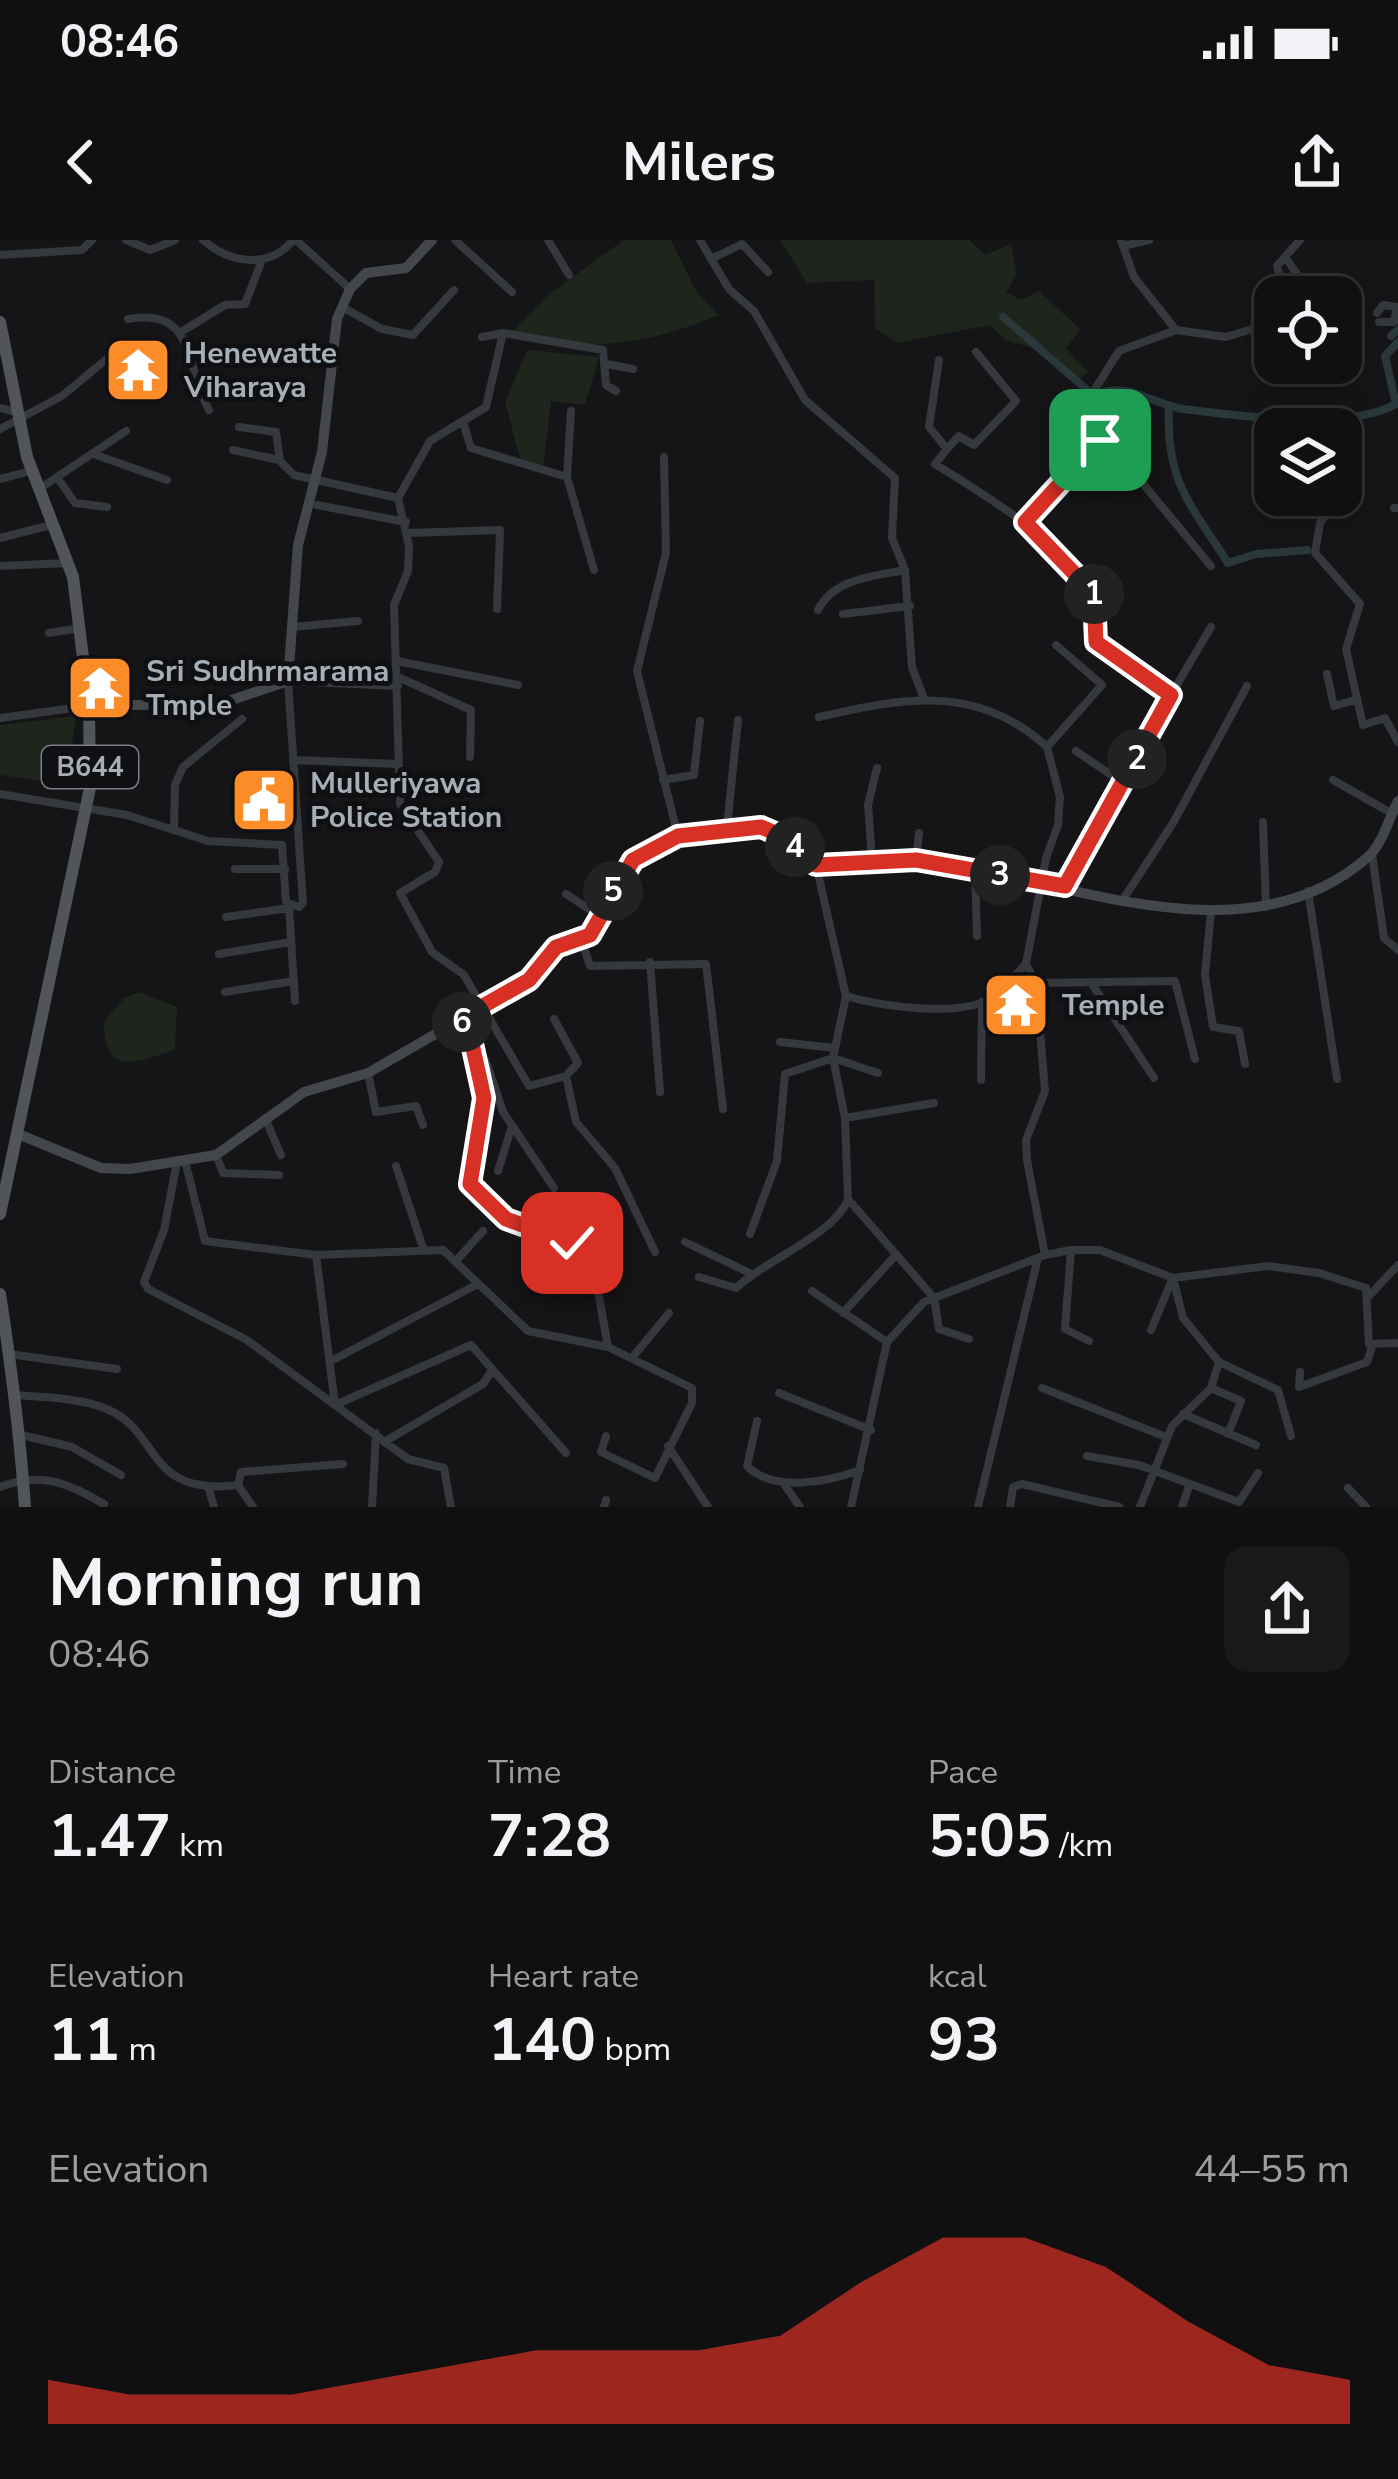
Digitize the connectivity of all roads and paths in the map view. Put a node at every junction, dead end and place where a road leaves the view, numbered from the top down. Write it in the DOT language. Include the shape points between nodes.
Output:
graph roads {
  1 [pos="92,240"];
  2 [pos="126,240"];
  3 [pos="175,240"];
  4 [pos="203,240"];
  5 [pos="294,240"];
  6 [pos="432,240"];
  7 [pos="455,240"];
  8 [pos="548,240"];
  9 [pos="700,240"];
  10 [pos="1149,240"];
  11 [pos="1300,240"];
  12 [pos="1122,243"];
  13 [pos="0,255"];
  14 [pos="1285,257"];
  15 [pos="711,259"];
  16 [pos="262,260"];
  17 [pos="768,272"];
  18 [pos="569,275"];
  19 [pos="1278,276"];
  20 [pos="1299,276"];
  21 [pos="350,289"];
  22 [pos="454,290"];
  23 [pos="512,292"];
  24 [pos="341,306"];
  25 [pos="1397,307"];
  26 [pos="128,319"];
  27 [pos="0,322"];
  28 [pos="1254,328"];
  29 [pos="1176,330"];
  30 [pos="181,332"];
  31 [pos="503,333"];
  32 [pos="482,337"];
  33 [pos="119,342"];
  34 [pos="976,352"];
  35 [pos="939,360"];
  36 [pos="607,364"];
  37 [pos="633,369"];
  38 [pos="616,391"];
  39 [pos="0,408"];
  40 [pos="209,410"];
  41 [pos="571,410"];
  42 [pos="17,417"];
  43 [pos="463,422"];
  44 [pos="239,427"];
  45 [pos="0,429"];
  46 [pos="126,431"];
  47 [pos="1144,433"];
  48 [pos="1089,446"];
  49 [pos="946,449"];
  50 [pos="233,450"];
  51 [pos="96,455"];
  52 [pos="664,458"];
  53 [pos="280,461"];
  54 [pos="1125,462"];
  55 [pos="31,471"];
  56 [pos="567,477"];
  57 [pos="0,479"];
  58 [pos="313,479"];
  59 [pos="58,480"];
  60 [pos="167,480"];
  61 [pos="37,490"];
  62 [pos="398,498"];
  63 [pos="317,505"];
  64 [pos="107,507"];
  65 [pos="1325,516"];
  66 [pos="1025,522"];
  67 [pos="51,525"];
  68 [pos="407,528"];
  69 [pos="0,538"];
  70 [pos="68,563"];
  71 [pos="0,566"];
  72 [pos="1211,566"];
  73 [pos="593,570"];
  74 [pos="904,570"];
  75 [pos="910,606"];
  76 [pos="497,609"];
  77 [pos="818,610"];
  78 [pos="843,614"];
  79 [pos="358,621"];
  80 [pos="292,627"];
  81 [pos="1211,627"];
  82 [pos="81,628"];
  83 [pos="49,632"];
  84 [pos="1056,645"];
  85 [pos="397,662"];
  86 [pos="1327,674"];
  87 [pos="288,681"];
  88 [pos="398,682"];
  89 [pos="518,686"];
  90 [pos="1247,686"];
  91 [pos="1171,695"];
  92 [pos="923,697"];
  93 [pos="1356,699"];
  94 [pos="89,706"];
  95 [pos="819,717"];
  96 [pos="0,718"];
  97 [pos="242,719"];
  98 [pos="739,720"];
  99 [pos="700,721"];
  100 [pos="1398,742"];
  101 [pos="1047,747"];
  102 [pos="1076,751"];
  103 [pos="470,757"];
  104 [pos="293,760"];
  105 [pos="398,764"];
  106 [pos="877,768"];
  107 [pos="663,780"];
  108 [pos="1333,780"];
  109 [pos="1123,783"];
  110 [pos="0,794"];
  111 [pos="1398,801"];
  112 [pos="87,807"];
  113 [pos="1391,813"];
  114 [pos="1263,822"];
  115 [pos="174,827"];
  116 [pos="727,827"];
  117 [pos="919,833"];
  118 [pos="678,836"];
  119 [pos="1372,854"];
  120 [pos="872,859"];
  121 [pos="916,860"];
  122 [pos="816,865"];
  123 [pos="285,868"];
  124 [pos="235,869"];
  125 [pos="975,869"];
  126 [pos="1041,883"];
  127 [pos="1065,886"];
  128 [pos="1308,891"];
  129 [pos="566,894"];
  130 [pos="1124,898"];
  131 [pos="288,905"];
  132 [pos="1266,909"];
  133 [pos="1211,912"];
  134 [pos="598,915"];
  135 [pos="226,917"];
  136 [pos="977,937"];
  137 [pos="582,941"];
  138 [pos="291,942"];
  139 [pos="1398,950"];
  140 [pos="218,954"];
  141 [pos="650,962"];
  142 [pos="1027,964"];
  143 [pos="294,981"];
  144 [pos="1036,983"];
  145 [pos="1091,983"];
  146 [pos="225,992"];
  147 [pos="846,997"];
  148 [pos="295,1001"];
  149 [pos="982,1002"];
  150 [pos="482,1005"];
  151 [pos="460,1019"];
  152 [pos="554,1019"];
  153 [pos="471,1039"];
  154 [pos="780,1042"];
  155 [pos="834,1053"];
  156 [pos="1195,1059"];
  157 [pos="1245,1064"];
  158 [pos="368,1073"];
  159 [pos="878,1073"];
  160 [pos="566,1076"];
  161 [pos="1154,1078"];
  162 [pos="1337,1079"];
  163 [pos="980,1080"];
  164 [pos="660,1092"];
  165 [pos="934,1103"];
  166 [pos="723,1109"];
  167 [pos="266,1118"];
  168 [pos="845,1118"];
  169 [pos="423,1125"];
  170 [pos="513,1125"];
  171 [pos="18,1135"];
  172 [pos="216,1155"];
  173 [pos="280,1155"];
  174 [pos="181,1162"];
  175 [pos="396,1166"];
  176 [pos="498,1171"];
  177 [pos="279,1174"];
  178 [pos="554,1188"];
  179 [pos="848,1198"];
  180 [pos="0,1214"];
  181 [pos="483,1231"];
  182 [pos="750,1234"];
  183 [pos="685,1242"];
  184 [pos="423,1248"];
  185 [pos="1071,1250"];
  186 [pos="655,1252"];
  187 [pos="316,1255"];
  188 [pos="896,1255"];
  189 [pos="1042,1257"];
  190 [pos="455,1262"];
  191 [pos="1398,1265"];
  192 [pos="752,1274"];
  193 [pos="699,1277"];
  194 [pos="1173,1278"];
  195 [pos="476,1285"];
  196 [pos="812,1292"];
  197 [pos="0,1294"];
  198 [pos="1368,1297"];
  199 [pos="934,1298"];
  200 [pos="669,1313"];
  201 [pos="843,1313"];
  202 [pos="1151,1330"];
  203 [pos="969,1340"];
  204 [pos="1089,1341"];
  205 [pos="887,1342"];
  206 [pos="1398,1343"];
  207 [pos="608,1347"];
  208 [pos="1372,1347"];
  209 [pos="9,1354"];
  210 [pos="632,1358"];
  211 [pos="331,1361"];
  212 [pos="1219,1363"];
  213 [pos="117,1369"];
  214 [pos="492,1370"];
  215 [pos="1300,1372"];
  216 [pos="1042,1388"];
  217 [pos="1210,1388"];
  218 [pos="779,1393"];
  219 [pos="16,1395"];
  220 [pos="335,1405"];
  221 [pos="1183,1414"];
  222 [pos="757,1420"];
  223 [pos="871,1430"];
  224 [pos="376,1433"];
  225 [pos="15,1434"];
  226 [pos="1228,1434"];
  227 [pos="606,1436"];
  228 [pos="1291,1436"];
  229 [pos="1166,1437"];
  230 [pos="0,1440"];
  231 [pos="385,1442"];
  232 [pos="1256,1445"];
  233 [pos="668,1446"];
  234 [pos="566,1454"];
  235 [pos="1087,1456"];
  236 [pos="343,1464"];
  237 [pos="861,1469"];
  238 [pos="1154,1472"];
  239 [pos="1258,1473"];
  240 [pos="121,1475"];
  241 [pos="23,1479"];
  242 [pos="784,1484"];
  243 [pos="238,1485"];
  244 [pos="1190,1486"];
  245 [pos="0,1487"];
  246 [pos="1348,1488"];
  247 [pos="209,1489"];
  248 [pos="104,1504"];
  249 [pos="26,1507"];
  250 [pos="214,1507"];
  251 [pos="253,1507"];
  252 [pos="371,1507"];
  253 [pos="451,1507"];
  254 [pos="709,1507"];
  255 [pos="800,1507"];
  256 [pos="851,1507"];
  257 [pos="978,1507"];
  258 [pos="1010,1507"];
  259 [pos="1119,1507"];
  260 [pos="1140,1507"];
  261 [pos="1182,1507"];
  262 [pos="1366,1507"];
  1 -- 13 [label="street" via="82,250"];
  2 -- 3 [label="street" via="150,250"];
  4 -- 16 [label="street" via="224,254"];
  5 -- 16 [label="street"];
  5 -- 21 [label="street"];
  6 -- 21 [label="street" via="409,266 374,268"];
  7 -- 23 [label="street"];
  8 -- 18 [label="street"];
  9 -- 15 [label="street"];
  10 -- 12 [label="street"];
  11 -- 14 [label="street"];
  12 -- 29 [label="street" via="1134,277"];
  14 -- 19 [label="street"];
  14 -- 20 [label="street"];
  15 -- 17 [label="street" via="742,244"];
  15 -- 74 [label="street" via="754,311 806,400 895,478 892,538"];
  16 -- 30 [label="street" via="245,304 225,305"];
  21 -- 24 [label="street"];
  22 -- 24 [label="street" via="413,335 382,329"];
  24 -- 58 [label="street"];
  25 -- 25 [label="street" via="1383,305 1378,317 1394,322"];
  26 -- 30 [label="street" via="161,318"];
  27 -- 42 [label="main road, B644"];
  28 -- 29 [label="street" via="1226,337"];
  29 -- 48 [label="street" via="1119,352 1073,424"];
  30 -- 40 [label="street"];
  31 -- 32 [label="street"];
  31 -- 36 [label="street" via="603,350"];
  31 -- 43 [label="street" via="493,391 477,417"];
  33 -- 42 [label="street" via="62,396"];
  34 -- 49 [label="street" via="1016,401 974,445 958,436"];
  35 -- 49 [label="street" via="929,428"];
  36 -- 37 [label="street"];
  36 -- 38 [label="street" via="606,385"];
  39 -- 42 [label="street"];
  41 -- 56 [label="street"];
  42 -- 45 [label="street"];
  42 -- 55 [label="main road, B644"];
  43 -- 56 [label="street" via="471,448"];
  43 -- 62 [label="street" via="430,441"];
  44 -- 53 [label="street" via="276,432"];
  46 -- 51 [label="street"];
  47 -- 54 [label="street"];
  48 -- 54 [label="street" via="1100,440"];
  48 -- 66 [label="street"];
  49 -- 66 [label="street" via="935,464"];
  50 -- 53 [label="street"];
  51 -- 59 [label="street"];
  51 -- 60 [label="street"];
  52 -- 107 [label="street" via="666,553 637,671"];
  53 -- 58 [label="street"];
  54 -- 72 [label="street"];
  55 -- 57 [label="street"];
  55 -- 61 [label="main road, B644"];
  56 -- 73 [label="street"];
  58 -- 62 [label="street"];
  58 -- 80 [label="street"];
  59 -- 61 [label="street"];
  59 -- 64 [label="street" via="75,503"];
  61 -- 67 [label="main road, B644"];
  62 -- 68 [label="street"];
  63 -- 68 [label="street"];
  65 -- 93 [label="street" via="1315,553 1360,604 1346,649"];
  66 -- 91 [label="street" via="1094,594 1096,642"];
  67 -- 69 [label="street"];
  67 -- 70 [label="main road, B644"];
  68 -- 76 [label="street" via="500,530"];
  68 -- 85 [label="street" via="408,571 394,605"];
  70 -- 71 [label="street"];
  70 -- 82 [label="main road, B644"];
  74 -- 75 [label="street"];
  74 -- 77 [label="street" via="842,585"];
  75 -- 78 [label="street"];
  75 -- 92 [label="street" via="912,667"];
  79 -- 80 [label="street"];
  80 -- 87 [label="street"];
  81 -- 91 [label="street"];
  82 -- 83 [label="street"];
  82 -- 94 [label="main road, B644"];
  84 -- 101 [label="street" via="1102,685"];
  85 -- 88 [label="street"];
  85 -- 89 [label="street"];
  86 -- 93 [label="street" via="1334,706"];
  87 -- 88 [label="street"];
  87 -- 94 [label="street" via="224,704"];
  87 -- 104 [label="street"];
  88 -- 103 [label="street" via="471,710"];
  88 -- 105 [label="street"];
  90 -- 130 [label="street"];
  91 -- 109 [label="street"];
  92 -- 95 [label="street"];
  92 -- 101 [label="street" via="1009,721"];
  93 -- 100 [label="street" via="1363,725 1385,718"];
  94 -- 96 [label="street"];
  94 -- 112 [label="main road, B644"];
  97 -- 115 [label="street" via="183,766"];
  98 -- 116 [label="street"];
  99 -- 107 [label="street" via="694,775"];
  101 -- 126 [label="street" via="1060,797"];
  102 -- 109 [label="street"];
  104 -- 105 [label="street"];
  104 -- 131 [label="street" via="303,903"];
  105 -- 150 [label="street" via="408,821 439,862 400,893 432,952 464,975"];
  106 -- 120 [label="street" via="868,805"];
  107 -- 118 [label="street"];
  108 -- 113 [label="street"];
  109 -- 127 [label="street"];
  110 -- 112 [label="street"];
  111 -- 113 [label="street"];
  112 -- 115 [label="street"];
  112 -- 171 [label="main road, B644"];
  113 -- 119 [label="street"];
  114 -- 132 [label="street"];
  115 -- 123 [label="street" via="208,841 282,845"];
  116 -- 118 [label="street"];
  116 -- 122 [label="street" via="761,827"];
  117 -- 121 [label="street"];
  118 -- 134 [label="street" via="633,860"];
  119 -- 128 [label="street"];
  119 -- 139 [label="street" via="1384,938"];
  120 -- 121 [label="street"];
  120 -- 122 [label="street"];
  121 -- 125 [label="street"];
  122 -- 147 [label="street"];
  123 -- 124 [label="street"];
  123 -- 131 [label="street"];
  125 -- 126 [label="street"];
  125 -- 136 [label="street"];
  126 -- 127 [label="street"];
  126 -- 142 [label="street"];
  127 -- 130 [label="street"];
  128 -- 132 [label="street"];
  128 -- 162 [label="street"];
  129 -- 134 [label="street"];
  130 -- 133 [label="street"];
  131 -- 135 [label="street"];
  131 -- 138 [label="street"];
  132 -- 133 [label="street"];
  133 -- 157 [label="street" via="1204,975 1213,1027 1239,1030"];
  134 -- 137 [label="street"];
  137 -- 141 [label="street" via="590,966"];
  137 -- 150 [label="street" via="556,947 529,980"];
  138 -- 140 [label="street"];
  138 -- 143 [label="street"];
  141 -- 164 [label="street"];
  141 -- 166 [label="street" via="708,967"];
  142 -- 144 [label="street"];
  142 -- 149 [label="street"];
  143 -- 146 [label="street"];
  143 -- 148 [label="street"];
  144 -- 145 [label="street"];
  144 -- 189 [label="street" via="1045,1091 1026,1140"];
  145 -- 156 [label="street" via="1175,980"];
  145 -- 161 [label="street"];
  147 -- 149 [label="street" via="926,1008"];
  147 -- 155 [label="street"];
  149 -- 163 [label="street"];
  150 -- 151 [label="street"];
  150 -- 160 [label="street" via="525,1082"];
  151 -- 153 [label="street"];
  151 -- 158 [label="street"];
  152 -- 160 [label="street" via="578,1063"];
  153 -- 170 [label="street"];
  153 -- 207 [label="street" via="484,1098 470,1184 506,1219 581,1250"];
  154 -- 155 [label="street"];
  155 -- 159 [label="street"];
  155 -- 168 [label="street"];
  155 -- 182 [label="street" via="782,1078 777,1161"];
  158 -- 167 [label="street" via="304,1092"];
  158 -- 169 [label="street" via="376,1112 416,1106"];
  160 -- 186 [label="street" via="576,1122 615,1168"];
  165 -- 168 [label="street"];
  167 -- 172 [label="street"];
  167 -- 173 [label="street"];
  168 -- 179 [label="street"];
  170 -- 176 [label="street"];
  170 -- 178 [label="street"];
  171 -- 174 [label="street" via="101,1168"];
  171 -- 180 [label="main road, B644"];
  172 -- 174 [label="street"];
  172 -- 177 [label="street" via="223,1173"];
  174 -- 187 [label="street" via="206,1241"];
  174 -- 220 [label="street" via="148,1289 248,1340"];
  175 -- 184 [label="street"];
  179 -- 188 [label="street"];
  179 -- 192 [label="street" via="833,1225"];
  181 -- 190 [label="street"];
  183 -- 192 [label="street"];
  184 -- 187 [label="street"];
  184 -- 190 [label="street"];
  185 -- 189 [label="street"];
  185 -- 194 [label="street" via="1100,1250"];
  185 -- 204 [label="street" via="1065,1329"];
  187 -- 211 [label="street"];
  188 -- 199 [label="street"];
  188 -- 201 [label="street"];
  189 -- 199 [label="street"];
  189 -- 257 [label="street"];
  190 -- 195 [label="street"];
  191 -- 198 [label="street"];
  192 -- 193 [label="street" via="736,1288"];
  194 -- 198 [label="street" via="1268,1266 1360,1283"];
  194 -- 202 [label="street"];
  194 -- 212 [label="street" via="1183,1318"];
  195 -- 207 [label="street" via="515,1322"];
  195 -- 211 [label="street"];
  196 -- 201 [label="street"];
  197 -- 209 [label="main road"];
  198 -- 208 [label="street"];
  199 -- 203 [label="street" via="939,1329"];
  199 -- 205 [label="street"];
  200 -- 210 [label="street"];
  201 -- 205 [label="street"];
  205 -- 223 [label="street"];
  206 -- 208 [label="street"];
  207 -- 210 [label="street"];
  208 -- 215 [label="street" via="1367,1362 1311,1387 1299,1388"];
  209 -- 213 [label="street"];
  209 -- 219 [label="main road"];
  210 -- 233 [label="street" via="694,1393"];
  211 -- 220 [label="street"];
  212 -- 217 [label="street"];
  212 -- 228 [label="street" via="1278,1390"];
  214 -- 220 [label="street" via="464,1344"];
  214 -- 231 [label="street" via="483,1384"];
  214 -- 234 [label="street"];
  216 -- 229 [label="street"];
  217 -- 221 [label="street"];
  217 -- 226 [label="street" via="1241,1401"];
  218 -- 223 [label="street"];
  219 -- 225 [label="main road"];
  219 -- 247 [label="street" via="110,1410 168,1471"];
  220 -- 224 [label="street"];
  221 -- 226 [label="street"];
  221 -- 229 [label="street"];
  222 -- 242 [label="street" via="747,1466"];
  223 -- 237 [label="street"];
  224 -- 231 [label="street"];
  224 -- 252 [label="street"];
  225 -- 230 [label="main road"];
  225 -- 240 [label="street" via="72,1447"];
  225 -- 241 [label="main road"];
  226 -- 232 [label="street"];
  227 -- 233 [label="street" via="601,1453 652,1479"];
  229 -- 238 [label="street"];
  231 -- 253 [label="street" via="407,1459 444,1468"];
  233 -- 254 [label="street"];
  235 -- 238 [label="street"];
  236 -- 243 [label="street" via="242,1472"];
  237 -- 242 [label="street"];
  237 -- 256 [label="street"];
  238 -- 244 [label="street"];
  238 -- 260 [label="street"];
  239 -- 244 [label="street" via="1239,1502"];
  241 -- 245 [label="street"];
  241 -- 248 [label="street" via="60,1479"];
  241 -- 249 [label="main road"];
  242 -- 255 [label="street"];
  243 -- 247 [label="street"];
  243 -- 251 [label="street"];
  244 -- 261 [label="street"];
  246 -- 262 [label="street"];
  247 -- 250 [label="street"];
  258 -- 259 [label="street" via="1013,1487 1022,1484"];
}
